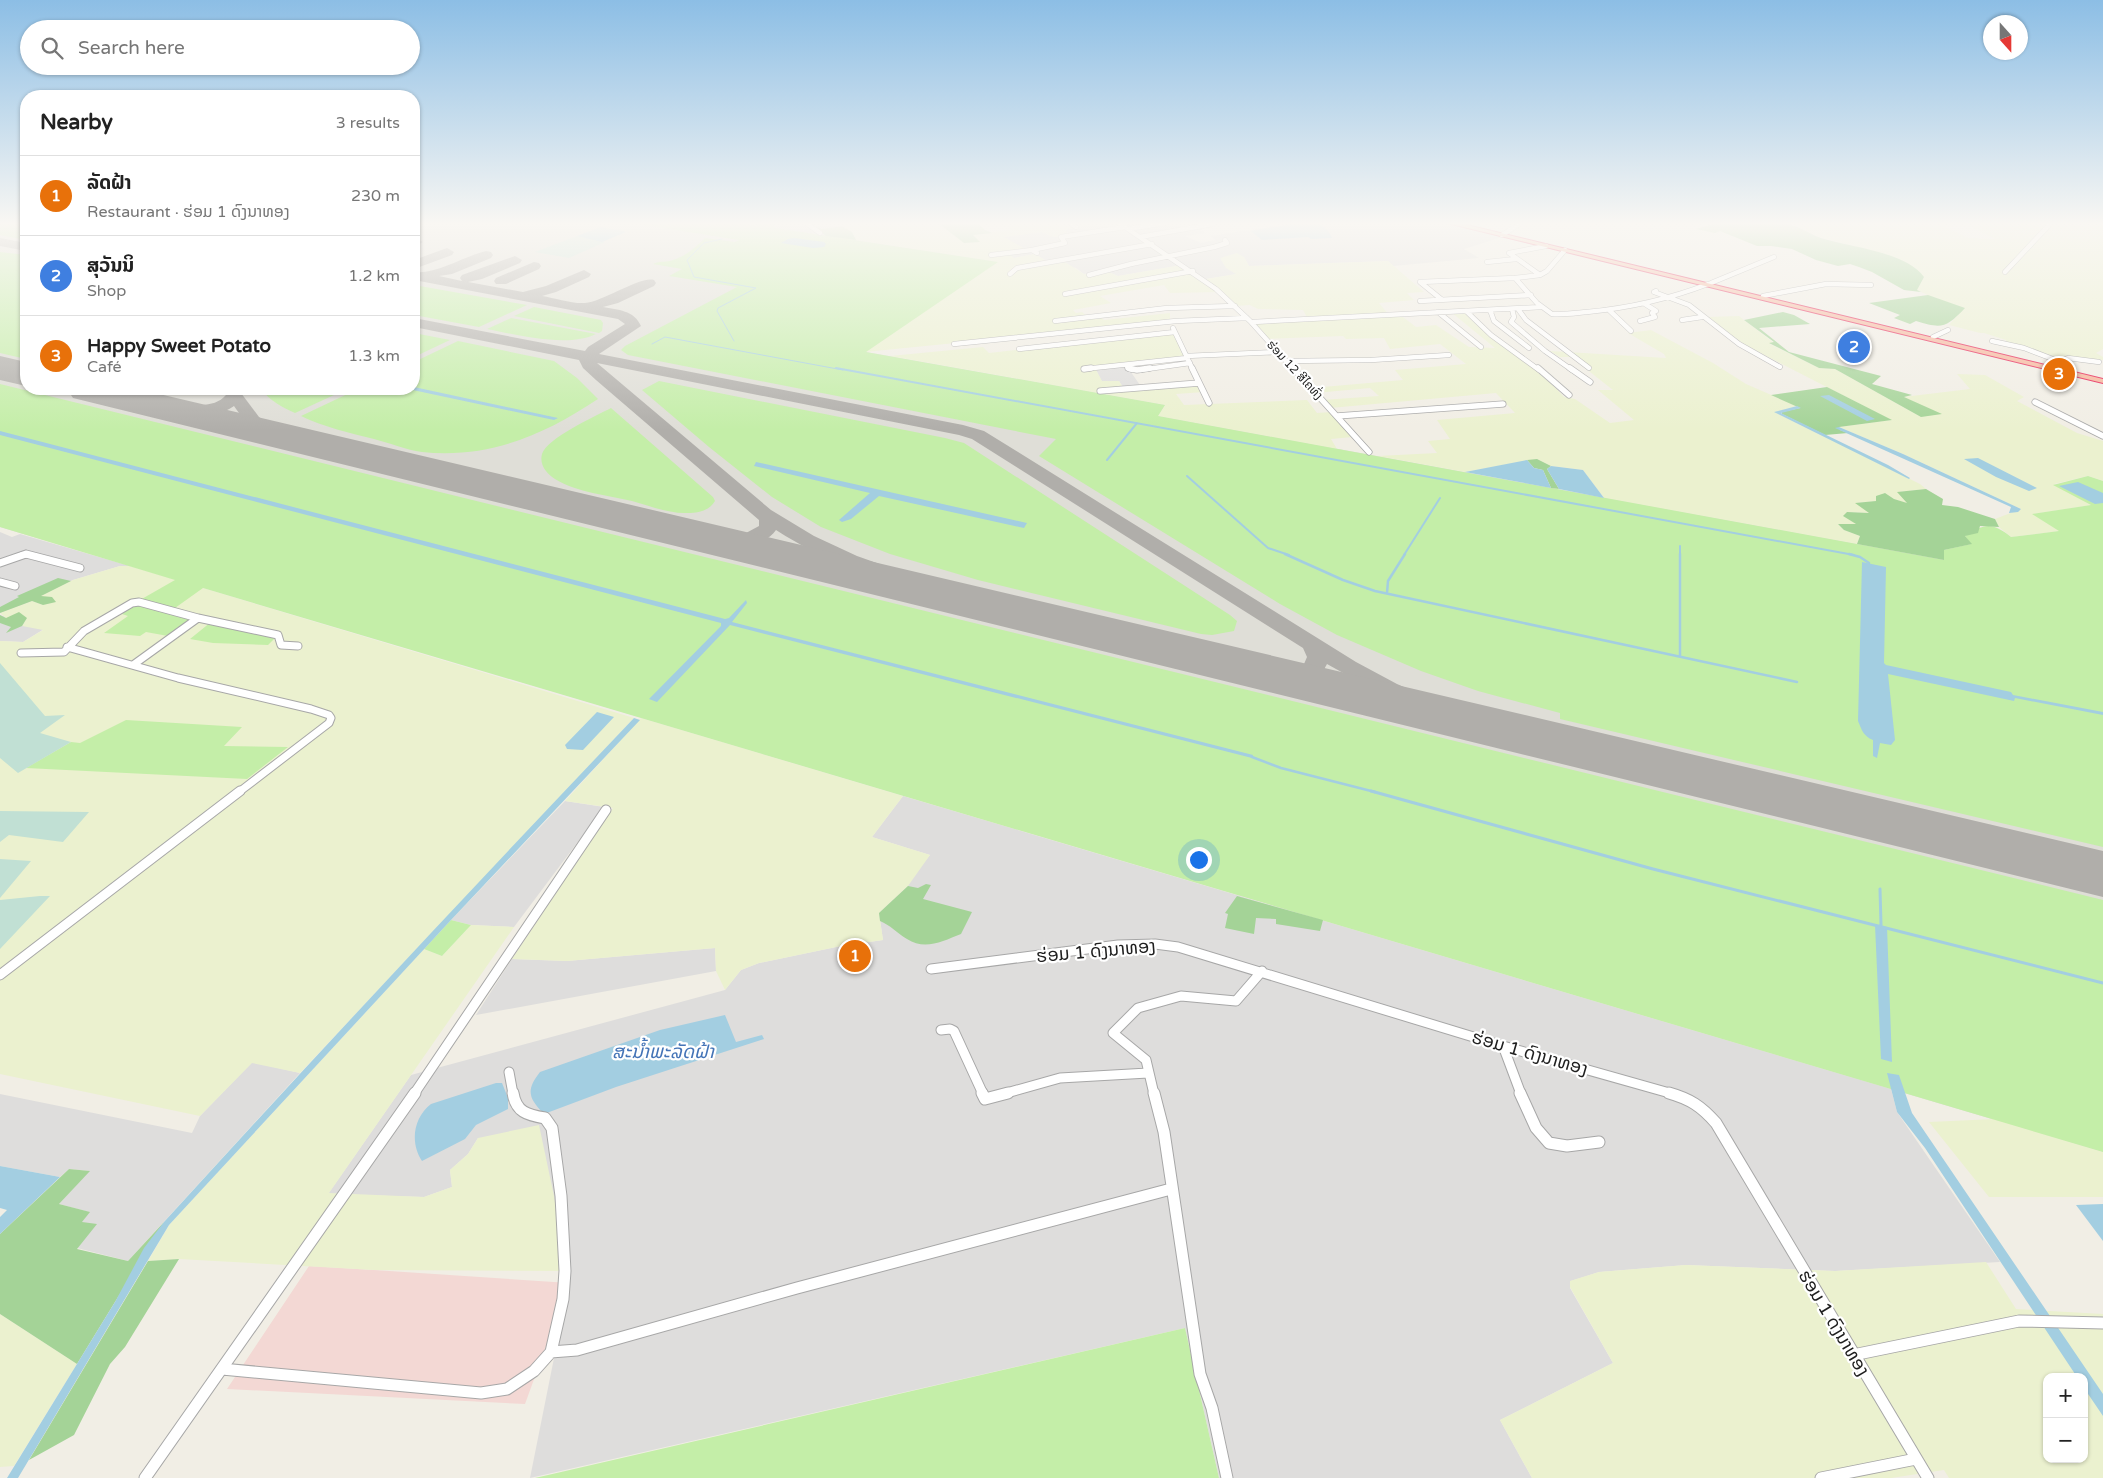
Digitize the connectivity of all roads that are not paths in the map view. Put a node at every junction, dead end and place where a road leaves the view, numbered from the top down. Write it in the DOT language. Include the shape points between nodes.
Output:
graph roads {
  1 [pos="1076,292"];
  2 [pos="1220,292"];
  3 [pos="1433,292"];
  4 [pos="1528,292"];
  5 [pos="1656,292"];
  6 [pos="1687,292"];
  7 [pos="1742,292"];
  8 [pos="1745,292"];
  9 [pos="1784,292"];
  10 [pos="1065,294"];
  11 [pos="1531,295"];
  12 [pos="1763,296"];
  13 [pos="1671,298"];
  14 [pos="1442,299"];
  15 [pos="1420,301"];
  16 [pos="1645,304"];
  17 [pos="1235,306"];
  18 [pos="1541,307"];
  19 [pos="1512,309"];
  20 [pos="1518,309"];
  21 [pos="1490,310"];
  22 [pos="1609,310"];
  23 [pos="1466,311"];
  24 [pos="1438,312"];
  25 [pos="1702,317"];
  26 [pos="1247,318"];
  27 [pos="1682,320"];
  28 [pos="1056,321"];
  29 [pos="1640,321"];
  30 [pos="1170,322"];
  31 [pos="1253,322"];
  32 [pos="1948,330"];
  33 [pos="1631,331"];
  34 [pos="1175,332"];
  35 [pos="1933,337"];
  36 [pos="1992,341"];
  37 [pos="954,344"];
  38 [pos="1481,347"];
  39 [pos="1529,348"];
  40 [pos="1019,349"];
  41 [pos="1278,352"];
  42 [pos="1449,355"];
  43 [pos="1188,359"];
  44 [pos="1286,361"];
  45 [pos="2100,362"];
  46 [pos="2055,363"];
  47 [pos="1780,367"];
  48 [pos="1589,368"];
  49 [pos="1084,369"];
  50 [pos="2103,379"];
  51 [pos="1590,382"];
  52 [pos="1199,383"];
  53 [pos="1100,391"];
  54 [pos="1569,395"];
  55 [pos="2035,402"];
  56 [pos="1209,403"];
  57 [pos="1503,404"];
  58 [pos="1337,416"];
  59 [pos="2103,436"];
  60 [pos="1369,452"];
  61 [pos="0,563"];
  62 [pos="80,568"];
  63 [pos="0,582"];
  64 [pos="15,586"];
  65 [pos="198,618"];
  66 [pos="298,646"];
  67 [pos="67,648"];
  68 [pos="20,653"];
  69 [pos="133,665"];
  70 [pos="606,810"];
  71 [pos="931,969"];
  72 [pos="1262,971"];
  73 [pos="0,975"];
  74 [pos="941,1030"];
  75 [pos="1503,1046"];
  76 [pos="510,1072"];
  77 [pos="1148,1073"];
  78 [pos="1600,1142"];
  79 [pos="1171,1189"];
  80 [pos="2103,1323"];
  81 [pos="551,1352"];
  82 [pos="1853,1355"];
  83 [pos="222,1369"];
  84 [pos="1916,1458"];
  85 [pos="145,1478"];
  86 [pos="1228,1478"];
  87 [pos="1821,1478"];
  88 [pos="1928,1478"];
  1 -- 10 [label="street"];
  2 -- 17 [label="street, ຮ່ອມ 12 ສີໄຄທົ່ງ"];
  3 -- 14 [label="street"];
  4 -- 11 [label="street"];
  5 -- 13 [label="street"];
  6 -- 13 [label="street"];
  7 -- 50 [label="highway"];
  8 -- 12 [label="highway"];
  9 -- 12 [label="street"];
  11 -- 14 [label="street"];
  11 -- 18 [label="street"];
  12 -- 35 [label="highway"];
  13 -- 16 [label="street"];
  13 -- 25 [label="street" via="1691,307"];
  14 -- 15 [label="street"];
  16 -- 22 [label="street"];
  16 -- 29 [label="street" via="1656,311 1652,313 1655,317"];
  17 -- 26 [label="street, ຮ່ອມ 12 ສີໄຄທົ່ງ"];
  17 -- 28 [label="street" via="1167,308"];
  18 -- 20 [label="street"];
  18 -- 22 [label="street" via="1553,314"];
  19 -- 20 [label="street"];
  19 -- 21 [label="street"];
  19 -- 51 [label="street" via="1512,323"];
  20 -- 48 [label="street" via="1526,320"];
  21 -- 23 [label="street"];
  21 -- 39 [label="street" via="1494,321"];
  22 -- 33 [label="street"];
  23 -- 24 [label="street"];
  23 -- 54 [label="street" via="1507,349 1535,366"];
  24 -- 31 [label="street"];
  24 -- 38 [label="street"];
  25 -- 27 [label="street"];
  25 -- 47 [label="street" via="1739,344"];
  26 -- 30 [label="street"];
  26 -- 31 [label="street, ຮ່ອມ 12 ສີໄຄທົ່ງ"];
  30 -- 34 [label="street"];
  30 -- 37 [label="street"];
  31 -- 41 [label="street, ຮ່ອມ 12 ສີໄຄທົ່ງ"];
  32 -- 35 [label="street"];
  34 -- 40 [label="street"];
  34 -- 43 [label="street"];
  35 -- 46 [label="highway"];
  36 -- 46 [label="street" via="2024,348"];
  41 -- 43 [label="street"];
  41 -- 44 [label="street, ຮ່ອມ 12 ສີໄຄທົ່ງ"];
  42 -- 44 [label="street"];
  43 -- 49 [label="street" via="1137,370 1126,365"];
  43 -- 52 [label="street"];
  44 -- 58 [label="street, ຮ່ອມ 12 ສີໄຄທົ່ງ"];
  45 -- 46 [label="street" via="2074,359"];
  46 -- 50 [label="highway"];
  52 -- 53 [label="street"];
  52 -- 56 [label="street"];
  55 -- 59 [label="street"];
  57 -- 58 [label="street"];
  58 -- 60 [label="street, ຮ່ອມ 12 ສີໄຄທົ່ງ"];
  61 -- 62 [label="street" via="26,554"];
  63 -- 64 [label="street"];
  65 -- 66 [label="street" via="262,630 278,635 281,644"];
  65 -- 67 [label="street" via="139,602 84,631"];
  65 -- 69 [label="street"];
  67 -- 68 [label="street" via="64,652"];
  67 -- 69 [label="street"];
  69 -- 73 [label="street" via="311,709 331,718 329,723"];
  70 -- 83 [label="street"];
  71 -- 72 [label="street, ຮ່ອມ 1 ດົງນາທອງ" via="1118,945 1154,944 1178,947"];
  72 -- 75 [label="street, ຮ່ອມ 1 ດົງນາທອງ"];
  72 -- 77 [label="street" via="1236,1001 1181,996 1138,1008 1113,1034 1146,1060"];
  74 -- 77 [label="street" via="954,1031 986,1099 1060,1078"];
  75 -- 78 [label="street" via="1533,1124 1547,1143 1561,1146"];
  75 -- 82 [label="street, ຮ່ອມ 1 ດົງນາທອງ" via="1684,1097 1703,1108 1716,1123"];
  76 -- 81 [label="street" via="516,1108 521,1113 545,1118 552,1128 561,1196 565,1271 563,1300"];
  77 -- 79 [label="street" via="1164,1132"];
  79 -- 81 [label="street" via="577,1350"];
  79 -- 86 [label="street" via="1200,1374 1212,1408"];
  80 -- 82 [label="street" via="2019,1321"];
  81 -- 83 [label="street" via="534,1371 507,1389 481,1393"];
  82 -- 84 [label="street, ຮ່ອມ 1 ດົງນາທອງ"];
  83 -- 85 [label="street"];
  84 -- 87 [label="street"];
  84 -- 88 [label="street, ຮ່ອມ 1 ດົງນາທອງ"];
}
